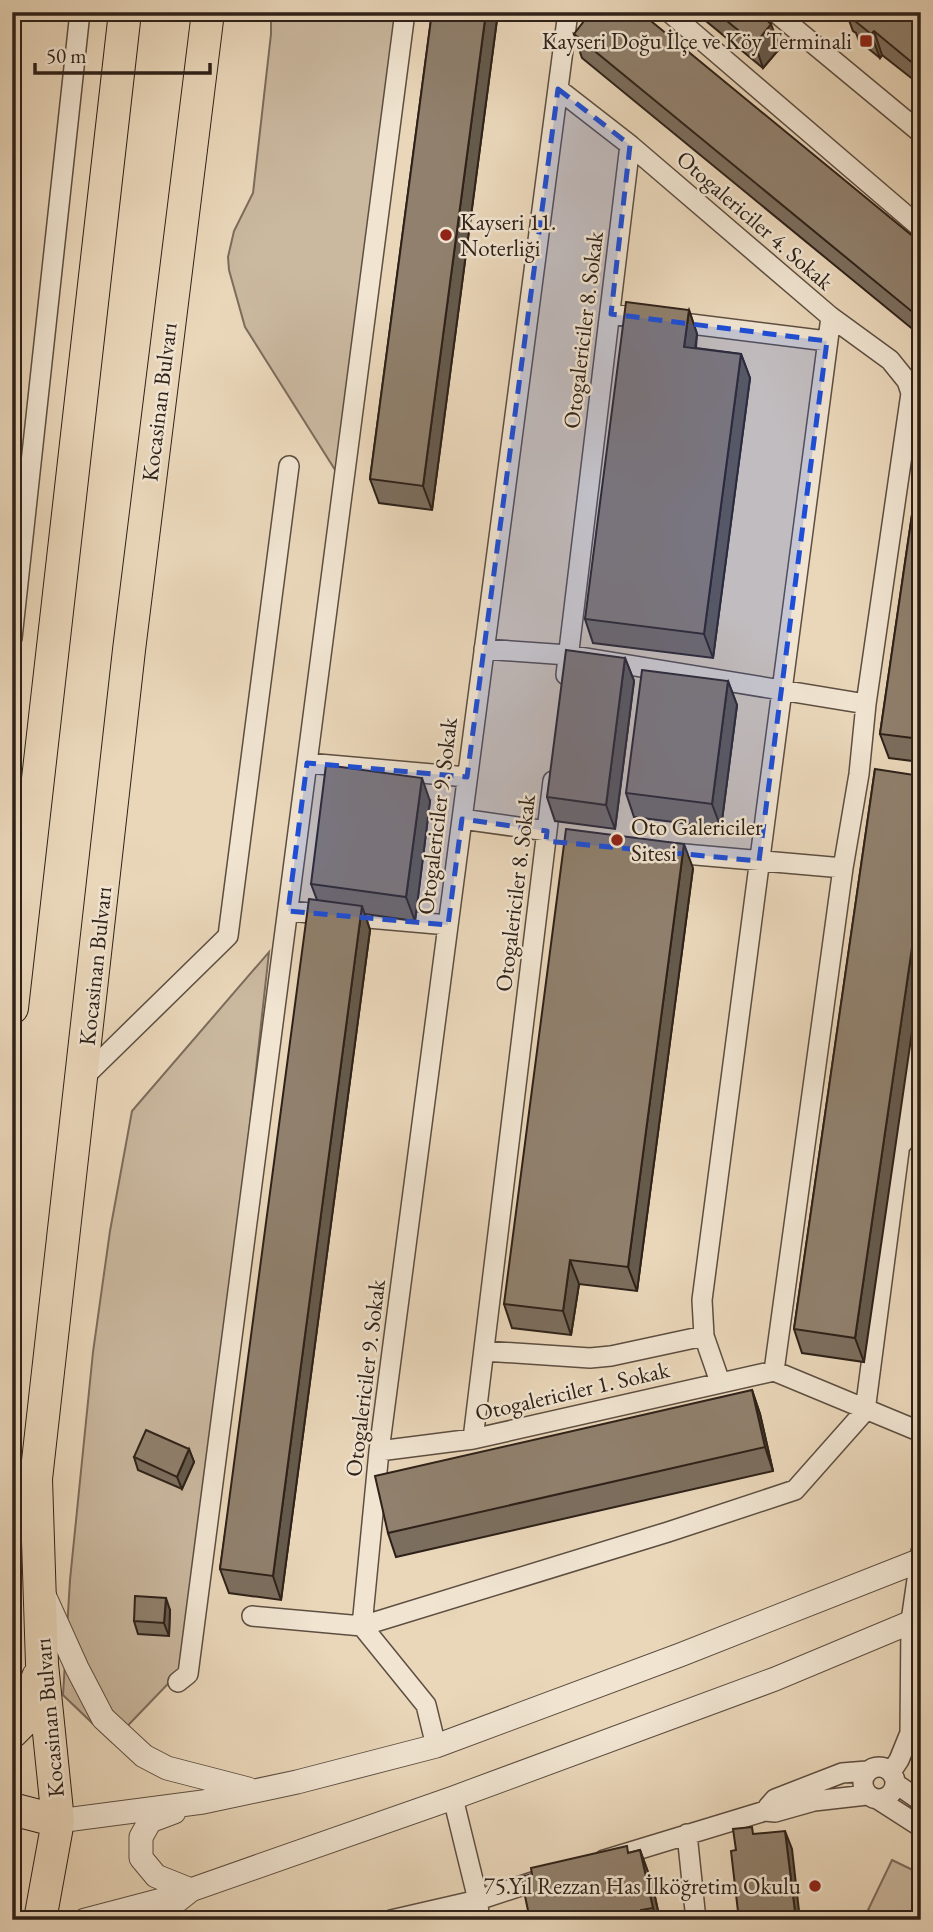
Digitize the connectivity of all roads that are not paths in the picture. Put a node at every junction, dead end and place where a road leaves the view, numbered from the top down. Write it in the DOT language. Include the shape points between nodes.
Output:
graph roads {
  1 [pos="80,12"];
  2 [pos="125,12"];
  3 [pos="208,12"];
  4 [pos="405,12"];
  5 [pos="568,12"];
  6 [pos="669,12"];
  7 [pos="775,12"];
  8 [pos="558,89"];
  9 [pos="921,133"];
  10 [pos="630,145"];
  11 [pos="921,228"];
  12 [pos="611,314"];
  13 [pos="831,317"];
  14 [pos="827,341"];
  15 [pos="916,394"];
  16 [pos="289,466"];
  17 [pos="15,599"];
  18 [pos="12,638"];
  19 [pos="484,649"];
  20 [pos="568,655"];
  21 [pos="782,691"];
  22 [pos="563,696"];
  23 [pos="866,704"];
  24 [pos="307,763"];
  25 [pos="555,764"];
  26 [pos="859,774"];
  27 [pos="883,775"];
  28 [pos="467,777"];
  29 [pos="462,819"];
  30 [pos="551,838"];
  31 [pos="639,850"];
  32 [pos="759,861"];
  33 [pos="843,869"];
  34 [pos="288,911"];
  35 [pos="448,925"];
  36 [pos="921,983"];
  37 [pos="12,1008"];
  38 [pos="83,1078"];
  39 [pos="921,1119"];
  40 [pos="899,1146"];
  41 [pos="704,1336"];
  42 [pos="484,1352"];
  43 [pos="774,1371"];
  44 [pos="720,1382"];
  45 [pos="865,1411"];
  46 [pos="921,1432"];
  47 [pos="472,1439"];
  48 [pos="379,1451"];
  49 [pos="921,1552"];
  50 [pos="920,1560"];
  51 [pos="39,1584"];
  52 [pos="251,1616"];
  53 [pos="916,1619"];
  54 [pos="362,1626"];
  55 [pos="42,1664"];
  56 [pos="178,1682"];
  57 [pos="12,1732"];
  58 [pos="436,1746"];
  59 [pos="867,1771"];
  60 [pos="893,1778"];
  61 [pos="254,1791"];
  62 [pos="453,1798"];
  63 [pos="873,1798"];
  64 [pos="921,1801"];
  65 [pos="203,1802"];
  66 [pos="12,1809"];
  67 [pos="765,1811"];
  68 [pos="58,1821"];
  69 [pos="921,1827"];
  70 [pos="687,1834"];
  71 [pos="191,1890"];
  72 [pos="478,1900"];
  73 [pos="40,1920"];
  74 [pos="85,1920"];
  75 [pos="153,1920"];
  76 [pos="391,1920"];
  77 [pos="479,1920"];
  78 [pos="696,1920"];
  1 -- 17 [label="street"];
  2 -- 37 [label="highway"];
  3 -- 38 [label="highway, Kocasinan Bulvarı" via="129,650"];
  4 -- 24 [label="street"];
  5 -- 8 [label="street, Otogalericiler 9. Sokak"];
  6 -- 11 [label="street"];
  7 -- 9 [label="street"];
  8 -- 10 [label="street, Otogalericiler 4. Sokak"];
  8 -- 19 [label="street, Otogalericiler 9. Sokak"];
  10 -- 12 [label="street, Otogalericiler 8. Sokak"];
  10 -- 13 [label="street, Otogalericiler 4. Sokak"];
  12 -- 14 [label="street"];
  12 -- 20 [label="street, Otogalericiler 8. Sokak"];
  13 -- 14 [label="street"];
  13 -- 15 [label="street, Otogalericiler 4. Sokak" via="890,360"];
  14 -- 21 [label="street"];
  15 -- 23 [label="street"];
  16 -- 38 [label="street" via="228,936"];
  17 -- 18 [label="street"];
  19 -- 20 [label="street"];
  19 -- 28 [label="street, Otogalericiler 9. Sokak"];
  20 -- 21 [label="street"];
  20 -- 22 [label="street, Otogalericiler 8. Sokak"];
  21 -- 23 [label="street"];
  21 -- 32 [label="street"];
  23 -- 26 [label="street"];
  24 -- 28 [label="street"];
  24 -- 34 [label="street"];
  25 -- 30 [label="street, Otogalericiler 8. Sokak"];
  26 -- 27 [label="street"];
  26 -- 33 [label="street"];
  28 -- 29 [label="street, Otogalericiler 9. Sokak"];
  29 -- 30 [label="street"];
  29 -- 35 [label="street, Otogalericiler 9. Sokak"];
  30 -- 42 [label="street, Otogalericiler 8. Sokak"];
  31 -- 32 [label="street"];
  32 -- 33 [label="street"];
  32 -- 41 [label="street" via="702,1300"];
  33 -- 43 [label="street"];
  34 -- 35 [label="street"];
  34 -- 56 [label="street" via="188,1674"];
  35 -- 48 [label="street, Otogalericiler 9. Sokak"];
  36 -- 40 [label="street"];
  38 -- 51 [label="highway, Kocasinan Bulvarı" via="36,1479"];
  39 -- 40 [label="street"];
  40 -- 45 [label="street"];
  41 -- 42 [label="street" via="611,1356"];
  41 -- 44 [label="street"];
  42 -- 47 [label="street, Otogalericiler 8. Sokak"];
  43 -- 44 [label="street, Otogalericiler 1. Sokak"];
  43 -- 45 [label="street"];
  44 -- 47 [label="street, Otogalericiler 1. Sokak"];
  45 -- 46 [label="street"];
  45 -- 54 [label="street" via="795,1490"];
  47 -- 48 [label="street, Otogalericiler 1. Sokak"];
  48 -- 54 [label="street, Otogalericiler 9. Sokak"];
  49 -- 50 [label="street"];
  50 -- 53 [label="street"];
  50 -- 58 [label="street"];
  51 -- 55 [label="highway, Kocasinan Bulvarı"];
  51 -- 61 [label="street" via="103,1718 144,1756 167,1768"];
  52 -- 54 [label="street"];
  53 -- 60 [label="street" via="909,1733"];
  53 -- 62 [label="street" via="775,1679"];
  54 -- 58 [label="street" via="426,1705"];
  55 -- 57 [label="highway" via="25,1719"];
  55 -- 68 [label="highway, Kocasinan Bulvarı"];
  58 -- 61 [label="street"];
  59 -- 60 [label="street" via="879,1767"];
  59 -- 63 [label="street" via="862,1783"];
  59 -- 67 [label="street" via="842,1773 775,1799"];
  60 -- 63 [label="street" via="890,1795"];
  60 -- 64 [label="street"];
  61 -- 65 [label="street"];
  62 -- 71 [label="street"];
  62 -- 72 [label="street"];
  63 -- 67 [label="street" via="814,1801"];
  63 -- 69 [label="street"];
  65 -- 68 [label="street"];
  65 -- 71 [label="street" via="150,1821 141,1837 141,1858 156,1876"];
  66 -- 68 [label="highway"];
  67 -- 70 [label="street"];
  68 -- 73 [label="highway, Kocasinan Bulvarı"];
  70 -- 72 [label="street"];
  70 -- 78 [label="street"];
  71 -- 74 [label="street"];
  71 -- 75 [label="street"];
  72 -- 76 [label="street"];
  72 -- 77 [label="street"];
}
